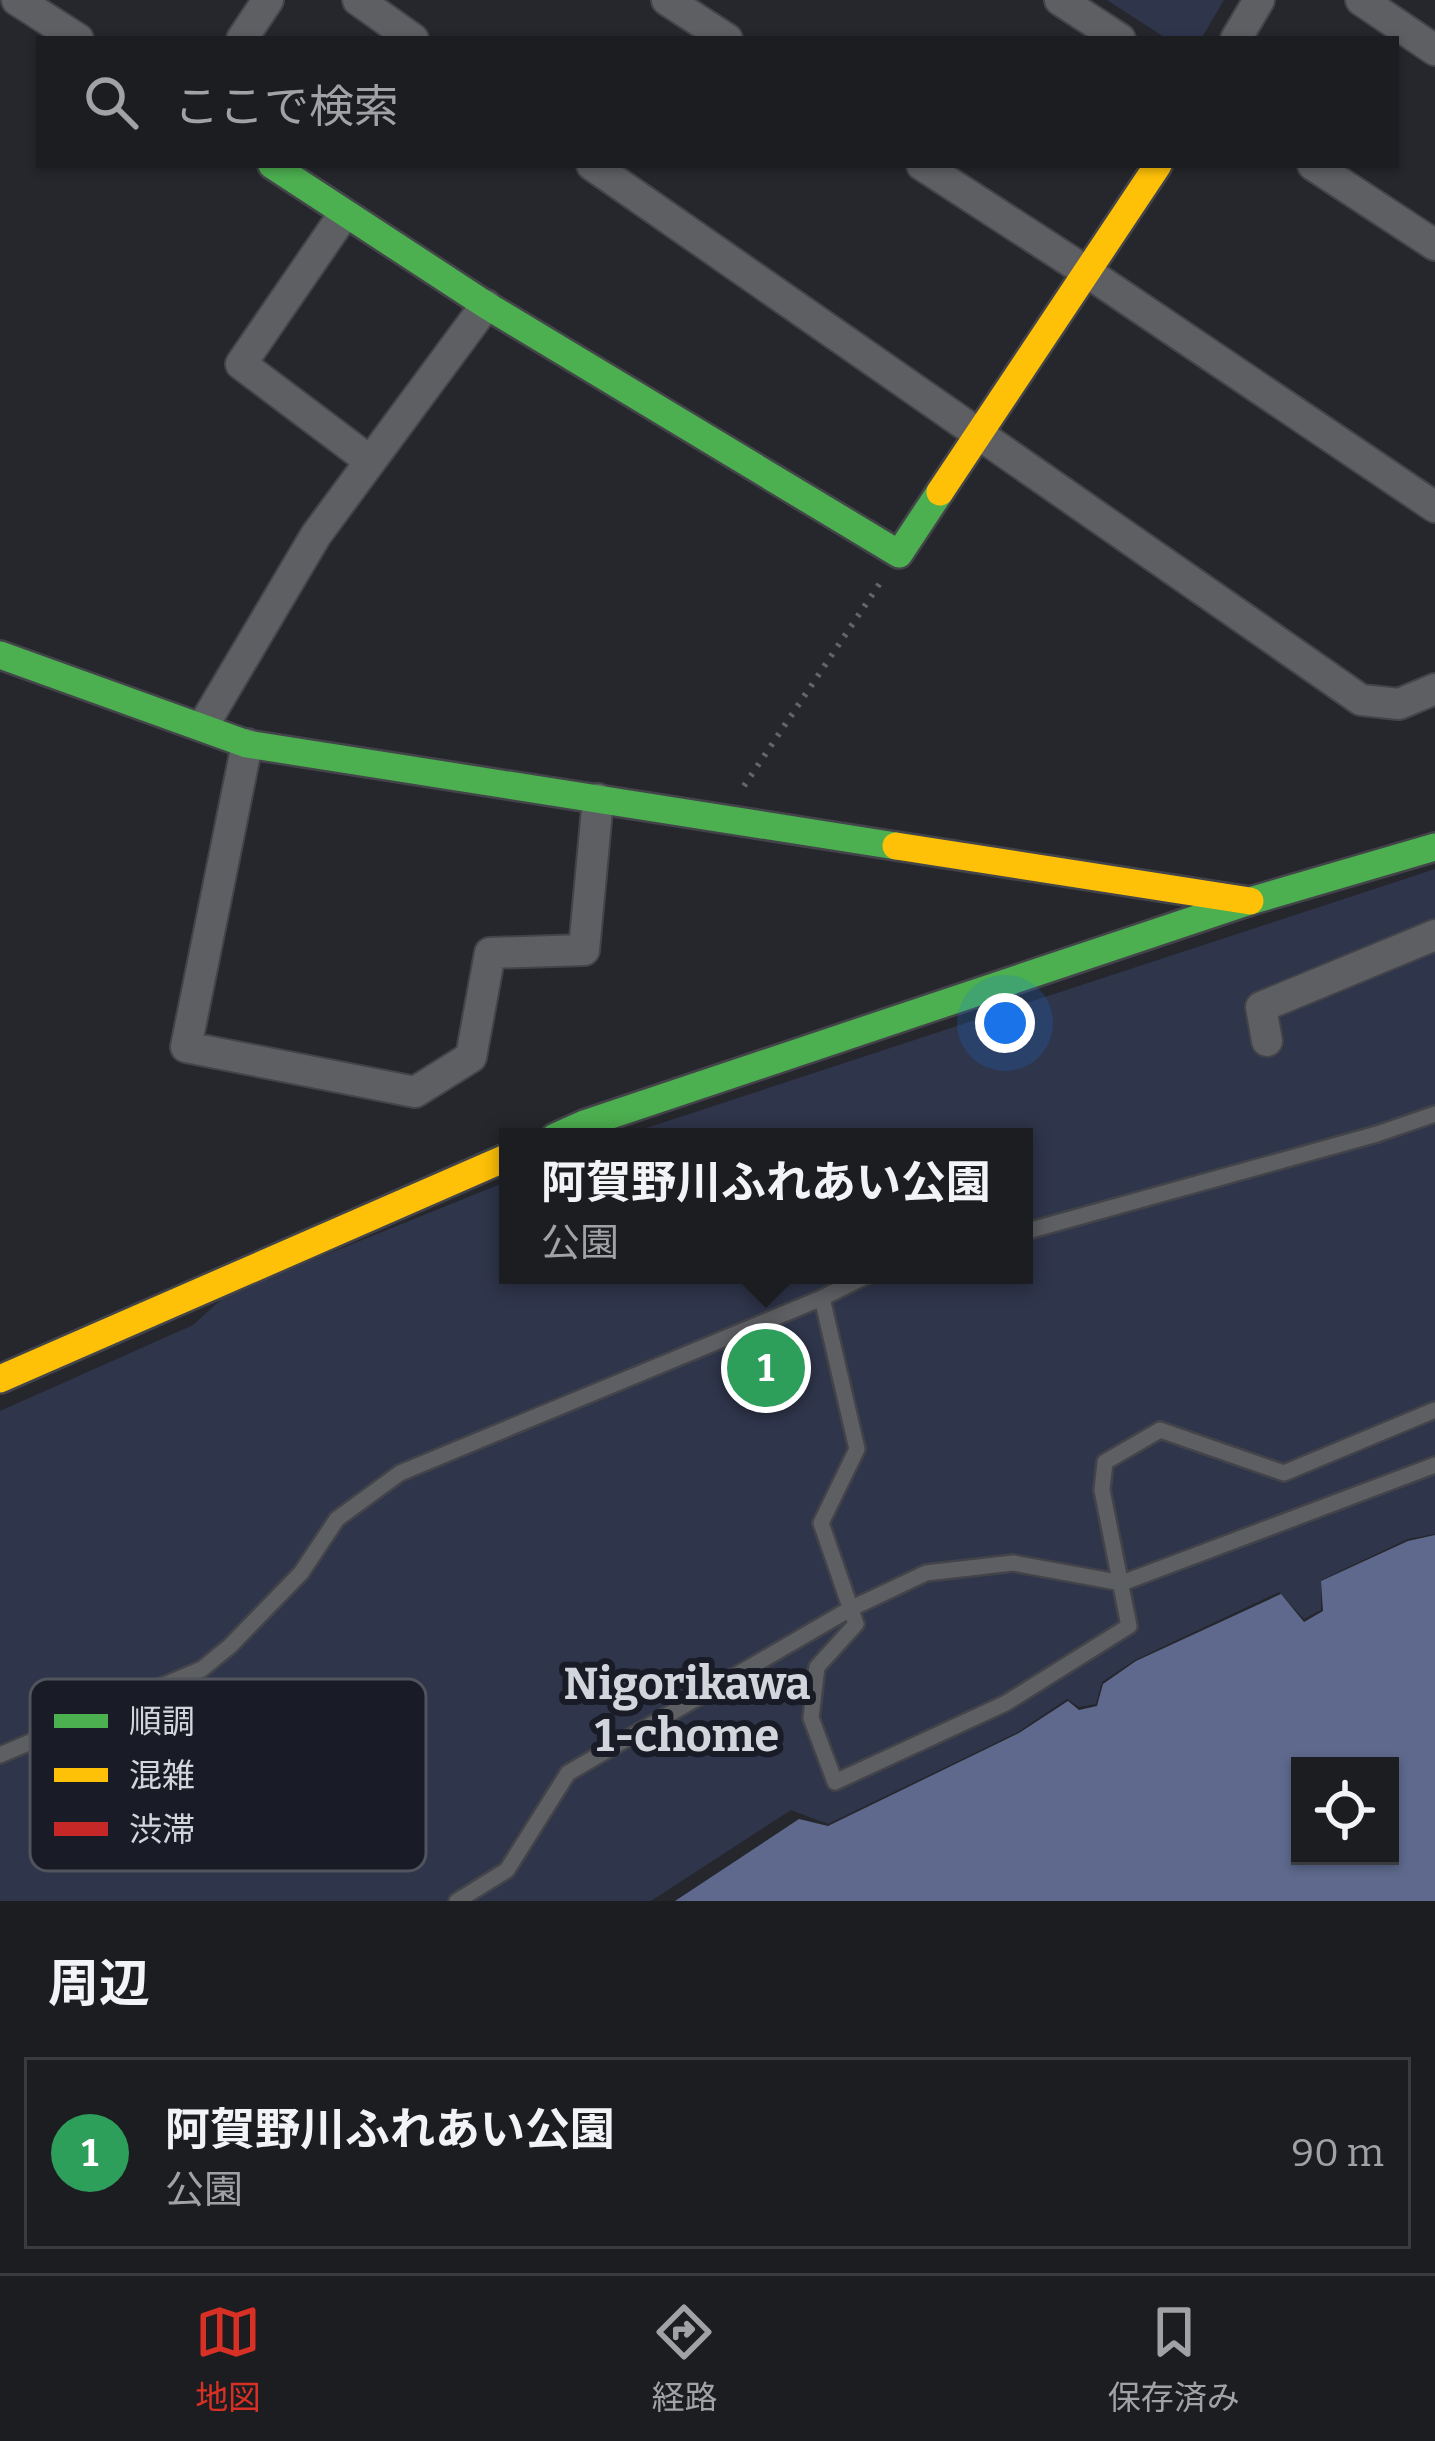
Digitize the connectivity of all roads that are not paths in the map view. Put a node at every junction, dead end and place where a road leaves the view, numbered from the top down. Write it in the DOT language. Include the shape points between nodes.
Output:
graph roads {
  1 [pos="17,0"];
  2 [pos="268,0"];
  3 [pos="358,0"];
  4 [pos="667,0"];
  5 [pos="1060,0"];
  6 [pos="1258,0"];
  7 [pos="1361,0"];
  8 [pos="73,36"];
  9 [pos="244,36"];
  10 [pos="409,36"];
  11 [pos="722,36"];
  12 [pos="1115,36"];
  13 [pos="1238,36"];
  14 [pos="1435,50"];
  15 [pos="276,168"];
  16 [pos="596,168"];
  17 [pos="927,168"];
  18 [pos="1156,168"];
  19 [pos="1318,168"];
  20 [pos="344,214"];
  21 [pos="1435,245"];
  22 [pos="1087,272"];
  23 [pos="486,305"];
  24 [pos="978,436"];
  25 [pos="370,461"];
  26 [pos="1435,507"];
  27 [pos="0,656"];
  28 [pos="1435,689"];
  29 [pos="203,726"];
  30 [pos="247,744"];
  31 [pos="598,799"];
  32 [pos="1435,847"];
  33 [pos="1250,901"];
  34 [pos="1435,934"];
  35 [pos="1267,1041"];
  36 [pos="1435,1114"];
  37 [pos="575,1128"];
  38 [pos="499,1161"];
  39 [pos="1033,1229"];
  40 [pos="850,1284"];
  41 [pos="822,1298"];
  42 [pos="0,1379"];
  43 [pos="1435,1410"];
  44 [pos="1435,1465"];
  45 [pos="1123,1583"];
  46 [pos="850,1609"];
  47 [pos="179,1679"];
  48 [pos="30,1742"];
  49 [pos="0,1755"];
  50 [pos="457,1901"];
  1 -- 8 [label="street"];
  2 -- 9 [label="street"];
  3 -- 10 [label="street"];
  4 -- 11 [label="street"];
  5 -- 12 [label="street"];
  6 -- 13 [label="street"];
  7 -- 14 [label="street"];
  15 -- 20 [label="street"];
  16 -- 24 [label="street"];
  17 -- 22 [label="street"];
  18 -- 22 [label="street"];
  19 -- 21 [label="street"];
  20 -- 23 [label="street"];
  20 -- 25 [label="street" via="241,364"];
  22 -- 24 [label="street"];
  22 -- 26 [label="street"];
  23 -- 24 [label="street" via="899,554"];
  23 -- 25 [label="street"];
  24 -- 28 [label="street" via="1361,700 1399,704"];
  25 -- 29 [label="street" via="316,535"];
  27 -- 29 [label="street"];
  29 -- 30 [label="street"];
  30 -- 31 [label="street"];
  30 -- 31 [label="street" via="186,1048 415,1092 471,1057 490,952 584,950"];
  31 -- 33 [label="street"];
  32 -- 33 [label="street"];
  33 -- 37 [label="street"];
  34 -- 35 [label="street" via="1261,1007"];
  36 -- 39 [label="lane"];
  38 -- 42 [label="street"];
  40 -- 41 [label="lane"];
  41 -- 46 [label="lane" via="857,1449 821,1523"];
  41 -- 47 [label="lane" via="400,1473 337,1519 301,1573 230,1646"];
  43 -- 45 [label="lane" via="1284,1473 1160,1430 1105,1462 1102,1490"];
  44 -- 45 [label="lane"];
  45 -- 46 [label="lane" via="1013,1563 926,1573"];
  45 -- 46 [label="lane" via="1129,1626 1006,1703 835,1782 811,1718 817,1666 856,1624"];
  46 -- 50 [label="lane" via="568,1773 507,1870"];
  48 -- 49 [label="lane"];
}
